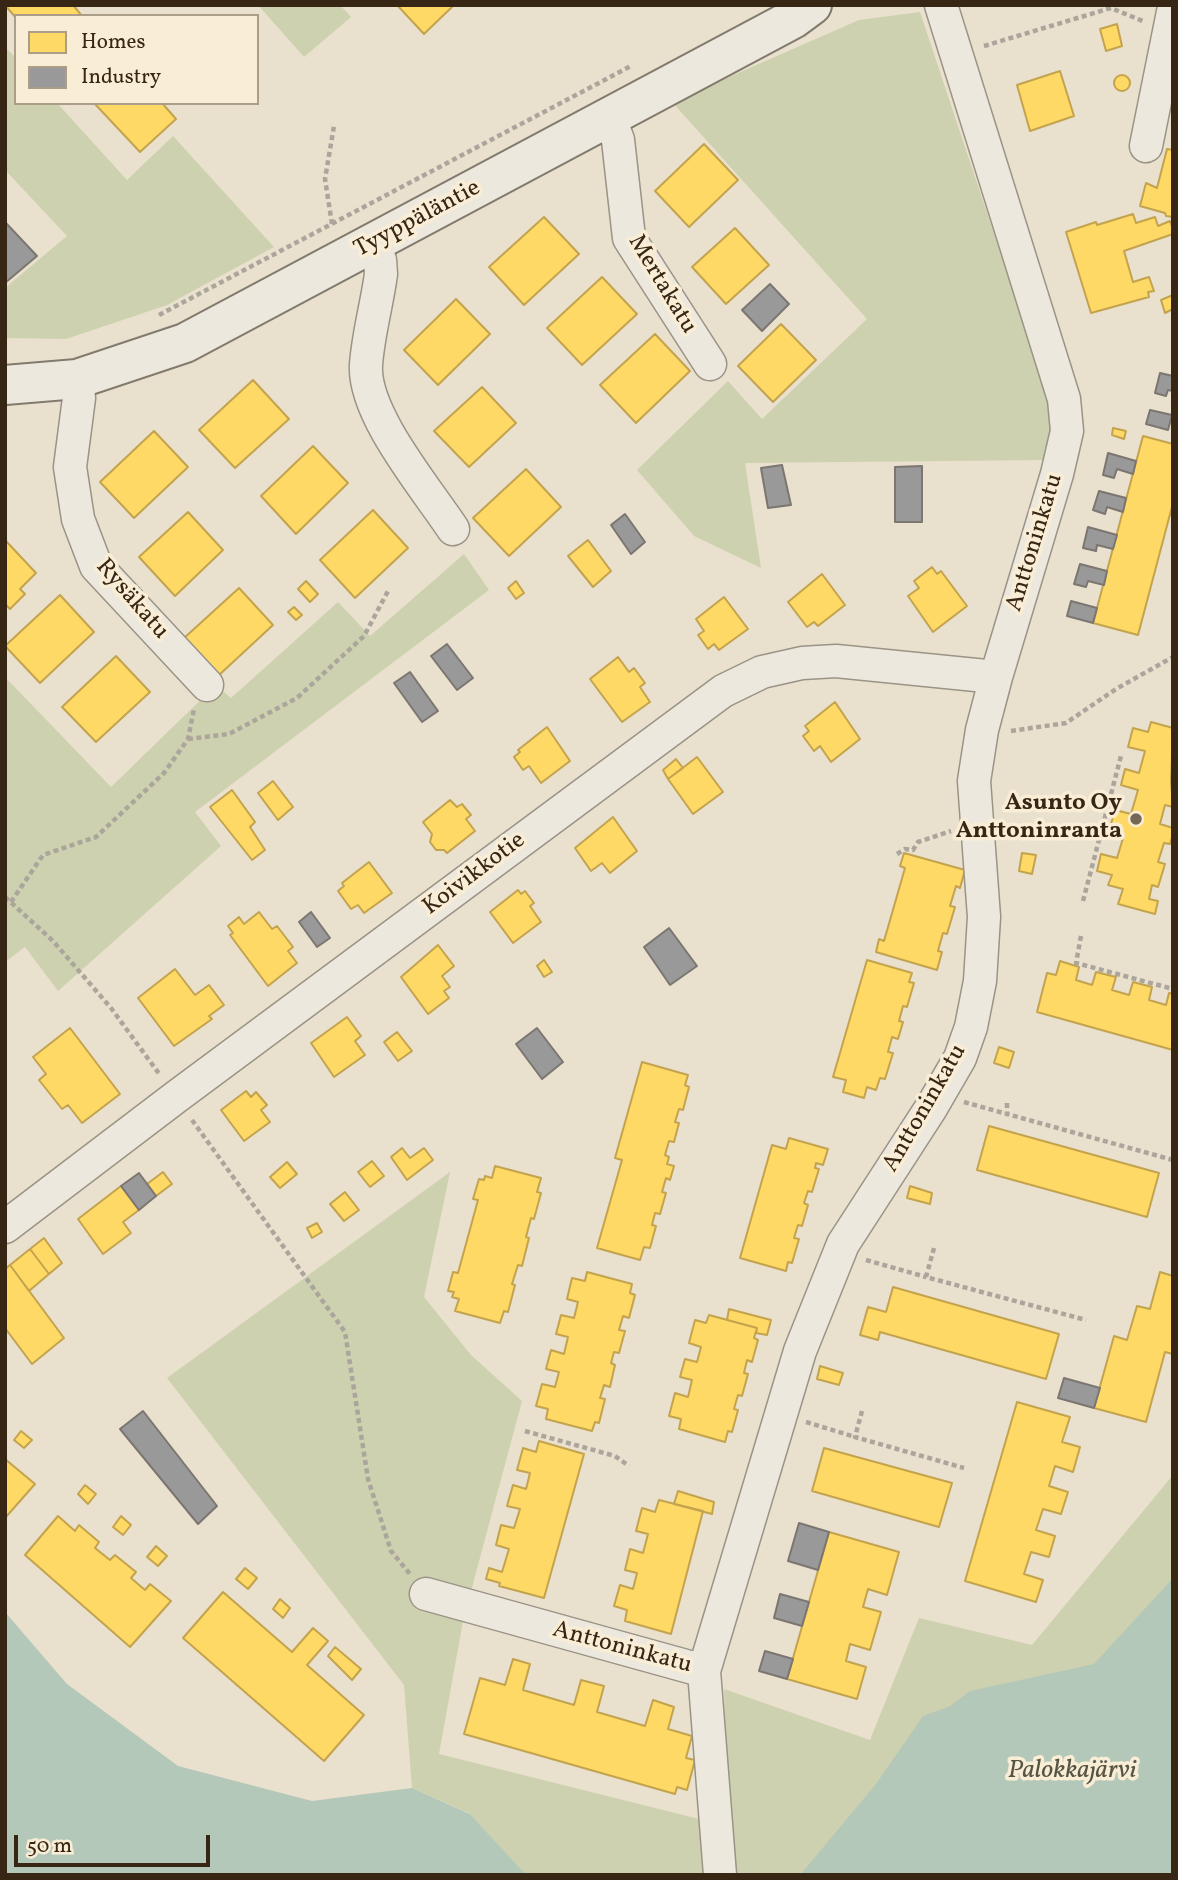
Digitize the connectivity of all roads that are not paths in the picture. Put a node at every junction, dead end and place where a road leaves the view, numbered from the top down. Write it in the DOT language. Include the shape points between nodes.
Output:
graph roads {
  1 [pos="812,5"];
  2 [pos="941,5"];
  3 [pos="1170,22"];
  4 [pos="610,118"];
  5 [pos="1146,146"];
  6 [pos="372,245"];
  7 [pos="710,365"];
  8 [pos="77,379"];
  9 [pos="5,385"];
  10 [pos="453,529"];
  11 [pos="996,677"];
  12 [pos="203,681"];
  13 [pos="5,1227"];
  14 [pos="426,1594"];
  15 [pos="704,1671"];
  16 [pos="720,1875"];
  1 -- 4 [label="street, Tyyppäläntie"];
  2 -- 11 [label="street, Anttoninkatu" via="1064,399 1068,430"];
  3 -- 5 [label="street"];
  4 -- 6 [label="street, Tyyppäläntie"];
  4 -- 7 [label="street, Mertakatu" via="618,140 629,238"];
  6 -- 8 [label="street, Tyyppäläntie" via="185,342"];
  6 -- 10 [label="street" via="381,274 366,366 368,390 381,423"];
  8 -- 9 [label="street, Tyyppäläntie"];
  8 -- 12 [label="street, Rysäkatu" via="79,398 70,467 78,519 96,566"];
  11 -- 13 [label="street, Koivikkotie" via="836,661 762,672 723,691"];
  11 -- 15 [label="street, Anttoninkatu" via="975,780 984,917 980,981 971,1027 960,1058 931,1108 843,1244 800,1350"];
  14 -- 15 [label="street, Anttoninkatu"];
  15 -- 16 [label="street"];
}
